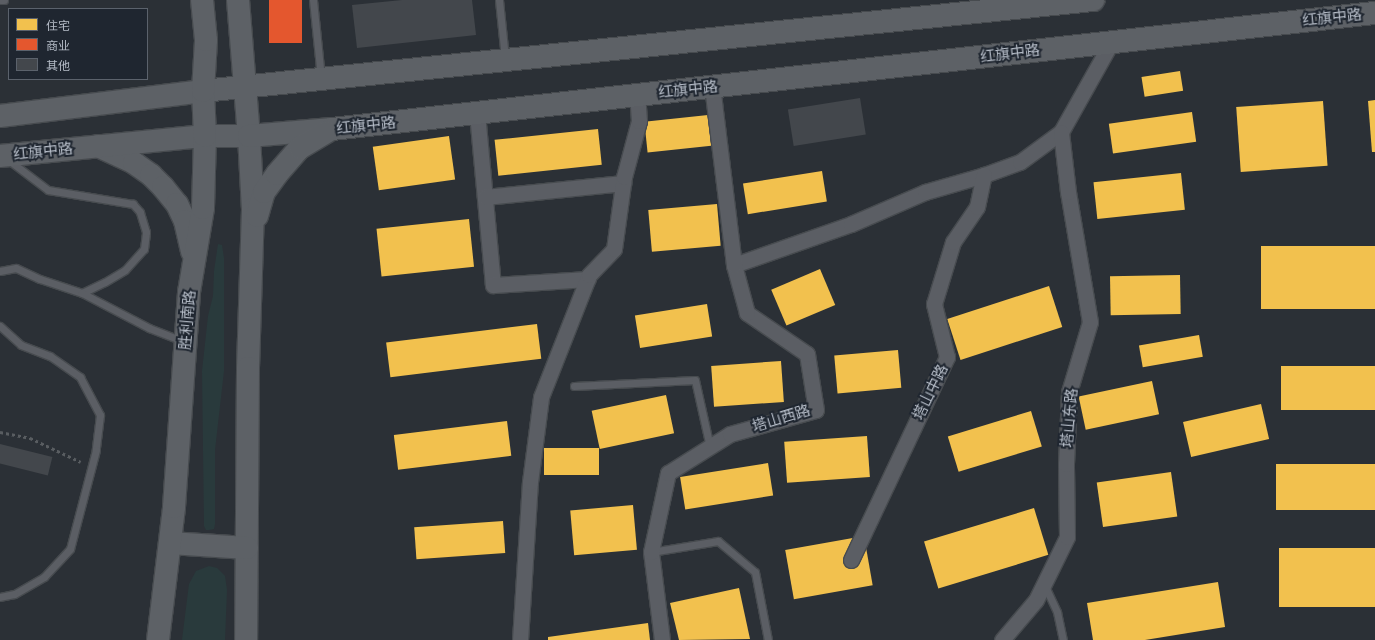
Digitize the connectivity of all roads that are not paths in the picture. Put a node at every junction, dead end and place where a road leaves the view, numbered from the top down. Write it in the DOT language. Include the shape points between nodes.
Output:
graph roads {
  1 [pos="0,0"];
  2 [pos="4,0"];
  3 [pos="202,0"];
  4 [pos="238,0"];
  5 [pos="312,0"];
  6 [pos="499,0"];
  7 [pos="1093,0"];
  8 [pos="1375,13"];
  9 [pos="1112,41"];
  10 [pos="505,60"];
  11 [pos="322,79"];
  12 [pos="244,87"];
  13 [pos="712,87"];
  14 [pos="203,91"];
  15 [pos="637,95"];
  16 [pos="477,113"];
  17 [pos="0,116"];
  18 [pos="332,129"];
  19 [pos="1062,132"];
  20 [pos="205,136"];
  21 [pos="249,136"];
  22 [pos="98,146"];
  23 [pos="2,156"];
  24 [pos="984,175"];
  25 [pos="623,183"];
  26 [pos="485,197"];
  27 [pos="252,239"];
  28 [pos="193,262"];
  29 [pos="734,264"];
  30 [pos="0,272"];
  31 [pos="588,279"];
  32 [pos="82,293"];
  33 [pos="0,326"];
  34 [pos="185,341"];
  35 [pos="574,386"];
  36 [pos="710,446"];
  37 [pos="170,543"];
  38 [pos="247,548"];
  39 [pos="651,552"];
  40 [pos="851,560"];
  41 [pos="1044,584"];
  42 [pos="0,597"];
  43 [pos="158,640"];
  44 [pos="246,640"];
  45 [pos="520,640"];
  46 [pos="662,640"];
  47 [pos="768,640"];
  48 [pos="1002,640"];
  49 [pos="1063,640"];
  1 -- 2 [label="lane"];
  3 -- 14 [label="main road, 胜利南路" via="206,40"];
  4 -- 12 [label="main road"];
  5 -- 11 [label="lane"];
  6 -- 10 [label="lane"];
  7 -- 10 [label="main road"];
  8 -- 9 [label="main road, 红旗中路"];
  9 -- 13 [label="main road, 红旗中路"];
  9 -- 19 [label="street"];
  10 -- 11 [label="main road"];
  11 -- 12 [label="main road"];
  12 -- 14 [label="main road"];
  12 -- 21 [label="main road"];
  13 -- 15 [label="main road, 红旗中路"];
  13 -- 29 [label="street, 塔山西路"];
  14 -- 17 [label="main road"];
  14 -- 20 [label="main road, 胜利南路"];
  15 -- 16 [label="main road, 红旗中路"];
  15 -- 25 [label="street" via="640,121"];
  16 -- 18 [label="main road, 红旗中路"];
  16 -- 26 [label="street"];
  18 -- 21 [label="main road, 红旗中路"];
  18 -- 27 [label="main road" via="300,148 277,174 264,192"];
  19 -- 24 [label="street" via="1020,162"];
  19 -- 41 [label="street, 塔山东路" via="1068,192 1090,322 1069,392 1066,464 1067,537"];
  20 -- 21 [label="main road, 红旗中路"];
  20 -- 22 [label="main road, 红旗中路"];
  20 -- 28 [label="main road, 胜利南路" via="203,208"];
  21 -- 27 [label="main road"];
  22 -- 23 [label="main road, 红旗中路"];
  22 -- 28 [label="main road" via="134,163 151,175 177,204 185,221"];
  23 -- 32 [label="lane" via="48,190 133,204 140,212 146,232 144,249 125,270"];
  24 -- 29 [label="street" via="925,192 851,224"];
  24 -- 40 [label="street, 塔山中路" via="977,207 953,242 934,304 947,357"];
  25 -- 26 [label="street"];
  25 -- 31 [label="street" via="614,249"];
  26 -- 31 [label="street" via="493,285"];
  27 -- 38 [label="main road"];
  28 -- 34 [label="main road, 胜利南路"];
  29 -- 36 [label="street, 塔山西路" via="747,313 807,354 816,410 730,434"];
  30 -- 32 [label="lane" via="16,268"];
  31 -- 45 [label="street" via="541,398 530,482"];
  32 -- 34 [label="lane" via="149,328"];
  33 -- 42 [label="lane" via="21,345 50,356 80,377 100,415 96,450 70,549 44,577 14,594"];
  34 -- 37 [label="main road, 胜利南路"];
  35 -- 36 [label="lane" via="695,380"];
  36 -- 39 [label="street, 塔山西路" via="668,473"];
  37 -- 38 [label="main road"];
  37 -- 43 [label="main road, 胜利南路"];
  38 -- 44 [label="main road"];
  39 -- 46 [label="street, 塔山西路"];
  39 -- 47 [label="lane" via="718,541 755,572"];
  41 -- 48 [label="street, 塔山东路" via="1036,600"];
  41 -- 49 [label="lane" via="1058,612"];
}
